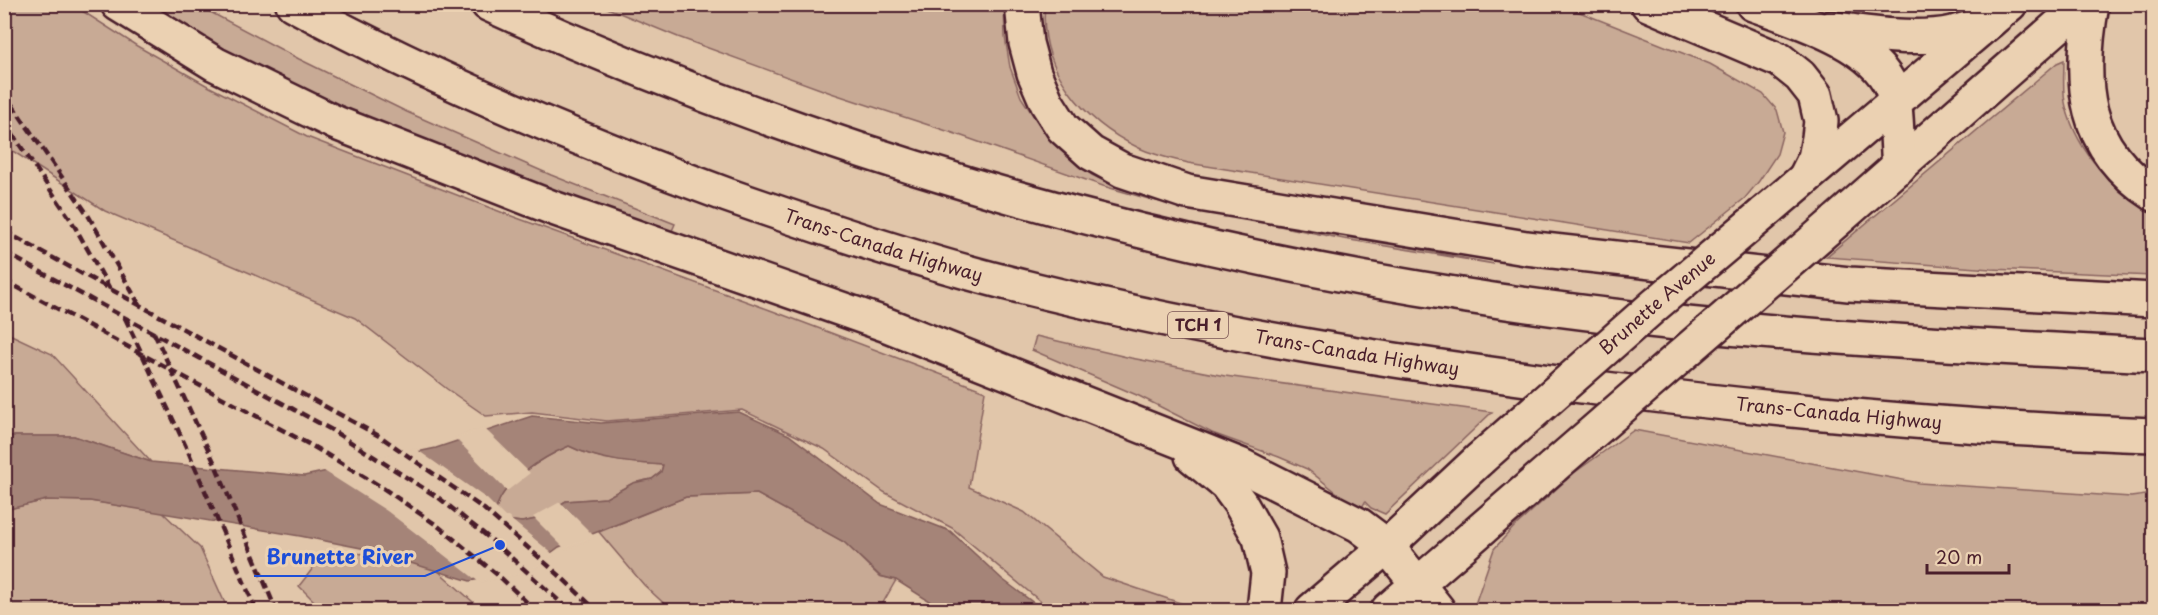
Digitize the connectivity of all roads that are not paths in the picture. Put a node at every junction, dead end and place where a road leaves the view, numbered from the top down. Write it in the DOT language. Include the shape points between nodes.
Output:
graph roads {
  1 [pos="118,4"];
  2 [pos="293,4"];
  3 [pos="488,4"];
  4 [pos="1024,4"];
  5 [pos="1648,4"];
  6 [pos="1753,4"];
  7 [pos="2083,4"];
  8 [pos="2092,4"];
  9 [pos="2000,13"];
  10 [pos="1810,25"];
  11 [pos="1894,104"];
  12 [pos="1899,167"];
  13 [pos="1805,178"];
  14 [pos="2154,194"];
  15 [pos="2154,300"];
  16 [pos="2154,355"];
  17 [pos="1159,432"];
  18 [pos="2154,435"];
  19 [pos="1387,546"];
  20 [pos="1418,584"];
  21 [pos="1264,610"];
  22 [pos="1312,610"];
  23 [pos="1388,610"];
  24 [pos="1438,610"];
  1 -- 17 [label="main road" via="215,64 336,123 553,208 887,325"];
  2 -- 18 [label="main road, Trans-Canada Highway / TCH 1" via="426,71 659,170 906,255 1005,282 1316,348 1526,380 1724,404 1957,425"];
  3 -- 16 [label="main road" via="699,93 860,149 1149,234 1309,269 1469,297 1780,333"];
  4 -- 15 [label="main road" via="1026,43 1034,73 1063,128 1091,153 1122,170 1187,192 1526,248 1849,284"];
  5 -- 13 [label="main road" via="1779,60 1800,76 1815,95 1821,121 1815,158"];
  6 -- 10 [label="main road"];
  7 -- 12 [label="main road"];
  8 -- 14 [label="main road" via="2085,67 2093,123 2106,150 2125,173"];
  9 -- 10 [label="main road" via="1951,33 1875,35"];
  9 -- 11 [label="main road, Brunette Avenue"];
  10 -- 11 [label="main road" via="1838,38 1881,69 1893,90"];
  11 -- 12 [label="main road"];
  11 -- 13 [label="main road, Brunette Avenue"];
  12 -- 20 [label="main road, bridge"];
  13 -- 19 [label="main road, Brunette Avenue, bridge" via="1480,459"];
  17 -- 19 [label="main road" via="1240,465 1341,515"];
  17 -- 21 [label="main road" via="1226,484 1240,503 1260,538 1268,573"];
  19 -- 20 [label="main road"];
  19 -- 22 [label="main road, Brunette Avenue"];
  20 -- 23 [label="main road"];
  20 -- 24 [label="main road"];
}
